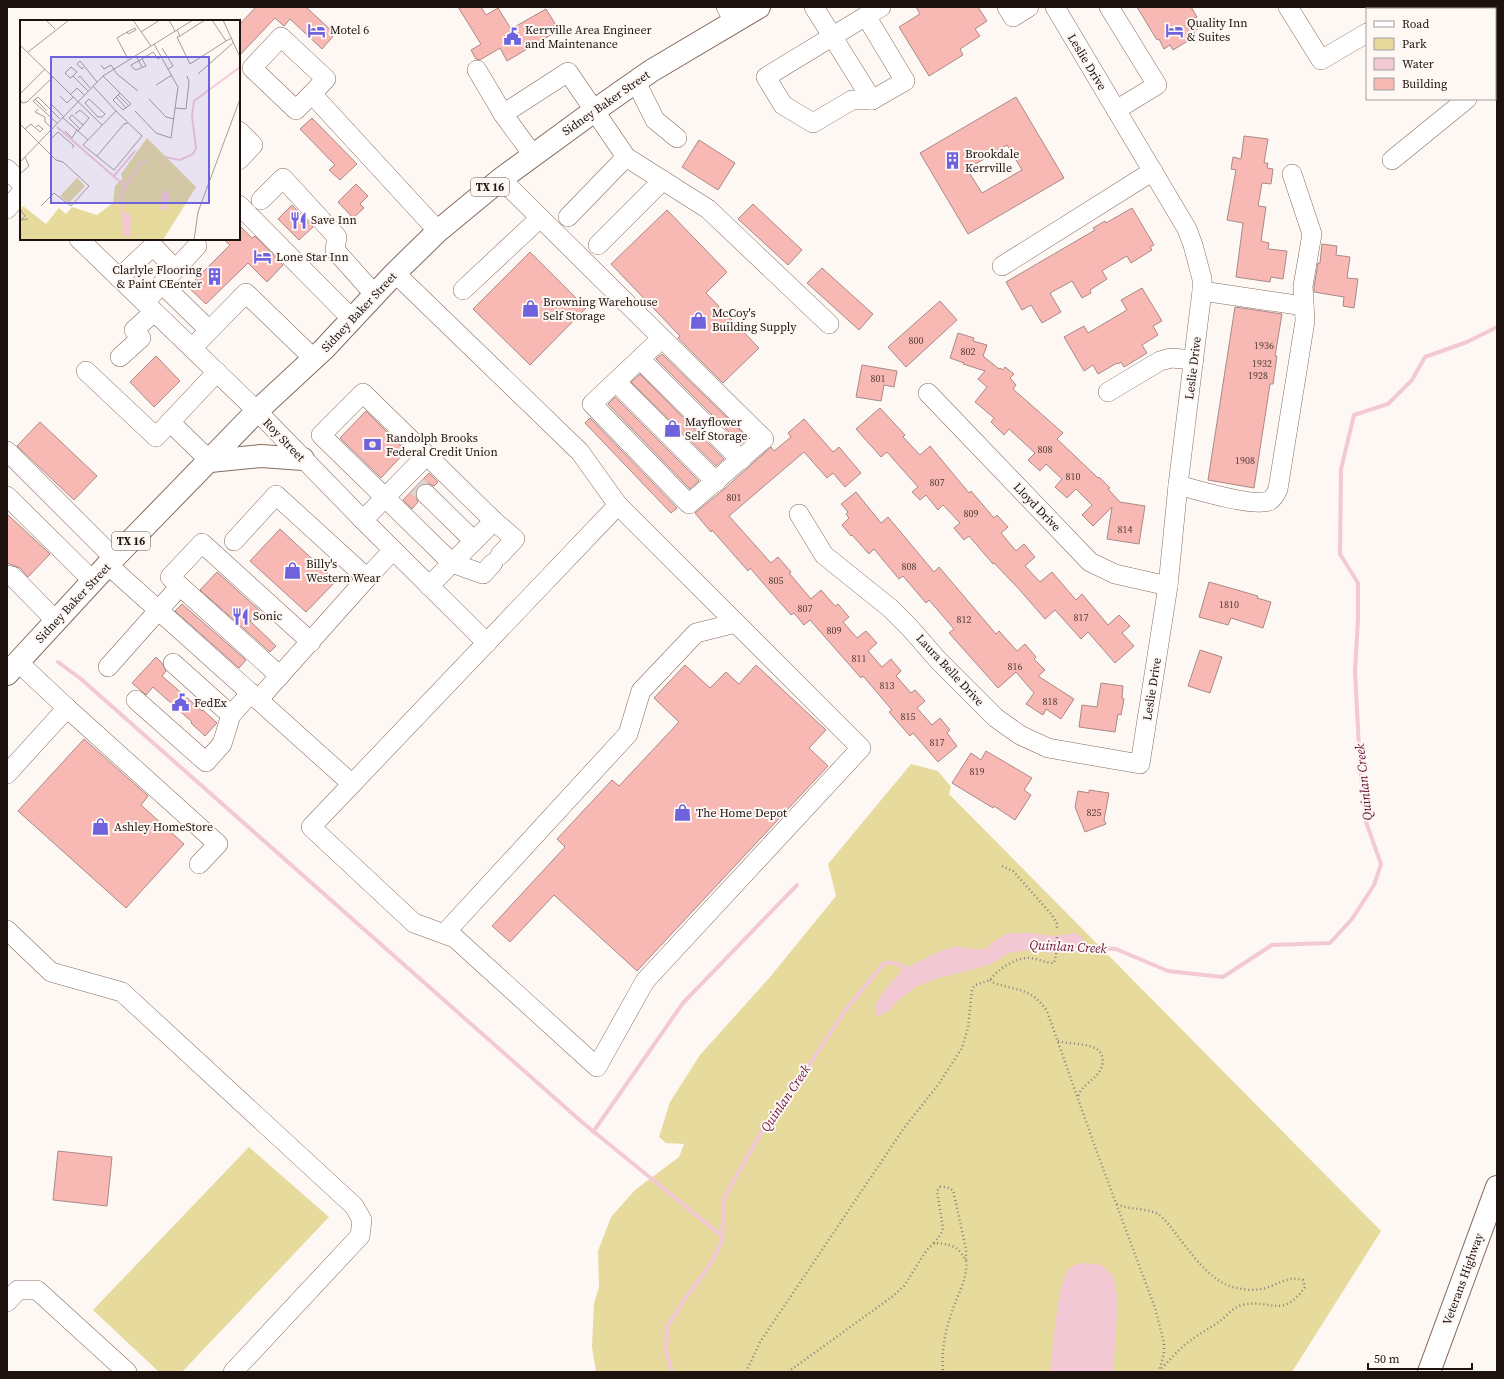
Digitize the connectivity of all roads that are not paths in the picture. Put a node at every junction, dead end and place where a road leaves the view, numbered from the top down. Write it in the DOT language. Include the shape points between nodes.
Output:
graph roads {
  1 [pos="759,7"];
  2 [pos="814,7"];
  3 [pos="1006,7"];
  4 [pos="1029,7"];
  5 [pos="1055,7"];
  6 [pos="1109,7"];
  7 [pos="1288,7"];
  8 [pos="874,11"];
  9 [pos="730,14"];
  10 [pos="1366,34"];
  11 [pos="832,36"];
  12 [pos="477,70"];
  13 [pos="636,82"];
  14 [pos="312,94"];
  15 [pos="872,100"];
  16 [pos="1466,100"];
  17 [pos="1116,110"];
  18 [pos="594,111"];
  19 [pos="503,114"];
  20 [pos="240,132"];
  21 [pos="677,138"];
  22 [pos="533,155"];
  23 [pos="626,157"];
  24 [pos="240,159"];
  25 [pos="1392,160"];
  26 [pos="7,169"];
  27 [pos="1153,171"];
  28 [pos="1292,174"];
  29 [pos="501,179"];
  30 [pos="663,180"];
  31 [pos="20,182"];
  32 [pos="20,194"];
  33 [pos="261,200"];
  34 [pos="240,206"];
  35 [pos="7,209"];
  36 [pos="568,217"];
  37 [pos="540,218"];
  38 [pos="438,230"];
  39 [pos="80,240"];
  40 [pos="598,245"];
  41 [pos="197,246"];
  42 [pos="1002,266"];
  43 [pos="175,269"];
  44 [pos="395,273"];
  45 [pos="119,278"];
  46 [pos="162,284"];
  47 [pos="463,290"];
  48 [pos="1202,291"];
  49 [pos="375,295"];
  50 [pos="1304,306"];
  51 [pos="149,307"];
  52 [pos="352,319"];
  53 [pos="829,324"];
  54 [pos="209,330"];
  55 [pos="662,338"];
  56 [pos="192,348"];
  57 [pos="120,358"];
  58 [pos="314,359"];
  59 [pos="640,359"];
  60 [pos="1194,360"];
  61 [pos="86,371"];
  62 [pos="217,372"];
  63 [pos="616,382"];
  64 [pos="1108,392"];
  65 [pos="928,394"];
  66 [pos="257,411"];
  67 [pos="170,422"];
  68 [pos="7,451"];
  69 [pos="427,455"];
  70 [pos="303,459"];
  71 [pos="741,460"];
  72 [pos="210,461"];
  73 [pos="716,482"];
  74 [pos="417,485"];
  75 [pos="1178,485"];
  76 [pos="7,496"];
  77 [pos="385,498"];
  78 [pos="618,505"];
  79 [pos="799,514"];
  80 [pos="363,520"];
  81 [pos="494,521"];
  82 [pos="474,540"];
  83 [pos="234,541"];
  84 [pos="393,550"];
  85 [pos="111,561"];
  86 [pos="452,563"];
  87 [pos="7,576"];
  88 [pos="367,578"];
  89 [pos="93,581"];
  90 [pos="180,586"];
  91 [pos="429,586"];
  92 [pos="1168,586"];
  93 [pos="158,610"];
  94 [pos="56,621"];
  95 [pos="736,623"];
  96 [pos="311,642"];
  97 [pos="487,642"];
  98 [pos="173,663"];
  99 [pos="108,667"];
  100 [pos="11,668"];
  101 [pos="280,676"];
  102 [pos="254,696"];
  103 [pos="136,700"];
  104 [pos="67,708"];
  105 [pos="231,715"];
  106 [pos="1140,764"];
  107 [pos="7,774"];
  108 [pos="352,784"];
  109 [pos="199,864"];
  110 [pos="7,930"];
  111 [pos="444,934"];
  112 [pos="1497,1187"];
  113 [pos="7,1302"];
  114 [pos="127,1372"];
  115 [pos="233,1372"];
  116 [pos="1429,1372"];
  1 -- 9 [label="main road, Sidney Baker Street / TX 16"];
  2 -- 11 [label="street"];
  3 -- 4 [label="street" via="1013,17"];
  5 -- 17 [label="street, Leslie Drive"];
  6 -- 17 [label="street" via="1157,85"];
  7 -- 10 [label="street" via="1321,60"];
  8 -- 11 [label="street"];
  8 -- 15 [label="street" via="905,81"];
  9 -- 13 [label="main road, Sidney Baker Street / TX 16"];
  11 -- 15 [label="street"];
  11 -- 15 [label="street" via="766,77 783,105 813,122 852,100"];
  12 -- 19 [label="street"];
  13 -- 18 [label="main road, Sidney Baker Street / TX 16"];
  13 -- 21 [label="street" via="655,120"];
  14 -- 38 [label="street"];
  16 -- 25 [label="street"];
  17 -- 27 [label="street, Leslie Drive"];
  18 -- 19 [label="street" via="568,72"];
  18 -- 22 [label="main road, Sidney Baker Street / TX 16"];
  18 -- 23 [label="street"];
  19 -- 22 [label="street"];
  20 -- 24 [label="street" via="253,145"];
  22 -- 29 [label="main road, Sidney Baker Street / TX 16"];
  23 -- 30 [label="street"];
  23 -- 36 [label="street"];
  26 -- 31 [label="street"];
  27 -- 42 [label="street"];
  27 -- 48 [label="street, Leslie Drive" via="1187,229 1202,280"];
  28 -- 50 [label="street" via="1312,234 1303,286"];
  29 -- 37 [label="street"];
  29 -- 38 [label="main road, Sidney Baker Street / TX 16"];
  30 -- 40 [label="street"];
  30 -- 53 [label="street" via="708,209"];
  32 -- 35 [label="street"];
  33 -- 49 [label="street" via="283,178 337,237 335,250"];
  34 -- 52 [label="street"];
  37 -- 47 [label="street"];
  37 -- 55 [label="street"];
  38 -- 44 [label="main road, Sidney Baker Street / TX 16"];
  39 -- 45 [label="street, Roy Street"];
  41 -- 43 [label="street"];
  43 -- 45 [label="street" via="153,246"];
  43 -- 46 [label="street"];
  44 -- 49 [label="main road, Sidney Baker Street / TX 16"];
  44 -- 78 [label="street" via="580,452"];
  45 -- 51 [label="street, Roy Street"];
  46 -- 51 [label="street"];
  46 -- 54 [label="street"];
  48 -- 50 [label="street"];
  48 -- 60 [label="street, Leslie Drive"];
  49 -- 52 [label="main road, Sidney Baker Street / TX 16"];
  50 -- 75 [label="street" via="1305,320 1275,496 1261,502 1226,498"];
  51 -- 56 [label="street, Roy Street"];
  51 -- 57 [label="street" via="134,330 141,338"];
  52 -- 58 [label="main road, Sidney Baker Street / TX 16"];
  54 -- 56 [label="street"];
  54 -- 58 [label="street" via="246,293"];
  55 -- 59 [label="street"];
  55 -- 71 [label="street" via="764,439"];
  56 -- 62 [label="street, Roy Street"];
  58 -- 66 [label="main road, Sidney Baker Street / TX 16"];
  59 -- 63 [label="street"];
  59 -- 71 [label="street"];
  60 -- 64 [label="street" via="1171,358 1160,361"];
  60 -- 75 [label="street, Leslie Drive"];
  61 -- 67 [label="street" via="156,437"];
  62 -- 66 [label="street, Roy Street"];
  62 -- 67 [label="street"];
  63 -- 73 [label="street"];
  63 -- 73 [label="street" via="592,404 689,504"];
  65 -- 92 [label="street, Lloyd Drive" via="1090,562 1115,574"];
  66 -- 70 [label="street, Roy Street"];
  66 -- 72 [label="main road, Sidney Baker Street / TX 16"];
  67 -- 72 [label="street"];
  68 -- 85 [label="street"];
  69 -- 74 [label="street"];
  69 -- 77 [label="street" via="363,393 321,435"];
  69 -- 81 [label="street"];
  70 -- 72 [label="main road" via="261,456"];
  70 -- 80 [label="street, Roy Street"];
  71 -- 73 [label="street"];
  72 -- 85 [label="main road, Sidney Baker Street / TX 16"];
  74 -- 77 [label="street"];
  74 -- 82 [label="street"];
  75 -- 92 [label="street, Leslie Drive"];
  76 -- 89 [label="street"];
  77 -- 80 [label="street"];
  77 -- 86 [label="street"];
  78 -- 95 [label="street"];
  78 -- 97 [label="street"];
  79 -- 106 [label="street, Laura Belle Drive" via="824,555 890,608 996,718 1020,735 1048,748"];
  80 -- 84 [label="street, Roy Street"];
  81 -- 82 [label="street"];
  81 -- 86 [label="street" via="515,539 483,574"];
  82 -- 86 [label="street"];
  83 -- 88 [label="street" via="276,496"];
  84 -- 88 [label="street"];
  84 -- 91 [label="street, Roy Street"];
  85 -- 89 [label="main road, Sidney Baker Street / TX 16"];
  85 -- 93 [label="street"];
  86 -- 91 [label="street"];
  87 -- 94 [label="street" via="12,576"];
  88 -- 96 [label="street"];
  89 -- 94 [label="main road, Sidney Baker Street / TX 16"];
  90 -- 93 [label="street"];
  90 -- 96 [label="street" via="170,577 202,543"];
  90 -- 101 [label="street"];
  91 -- 97 [label="street, Roy Street"];
  92 -- 106 [label="street, Leslie Drive"];
  93 -- 99 [label="street"];
  93 -- 102 [label="street"];
  94 -- 100 [label="main road, Sidney Baker Street / TX 16"];
  95 -- 111 [label="street" via="696,633 641,691 628,734"];
  95 -- 111 [label="street" via="861,748 646,981 598,1067 455,938"];
  96 -- 101 [label="street"];
  97 -- 108 [label="street"];
  98 -- 105 [label="street"];
  100 -- 104 [label="street"];
  101 -- 102 [label="street"];
  102 -- 105 [label="street"];
  102 -- 108 [label="street"];
  103 -- 105 [label="street" via="206,762 222,744"];
  104 -- 107 [label="street"];
  104 -- 109 [label="street" via="218,844"];
  108 -- 111 [label="street" via="311,827 414,923"];
  110 -- 115 [label="street" via="51,972 122,992 354,1206 362,1220 360,1236"];
  112 -- 116 [label="main road, Veterans Highway"];
  113 -- 114 [label="street" via="18,1290 37,1290"];
}
